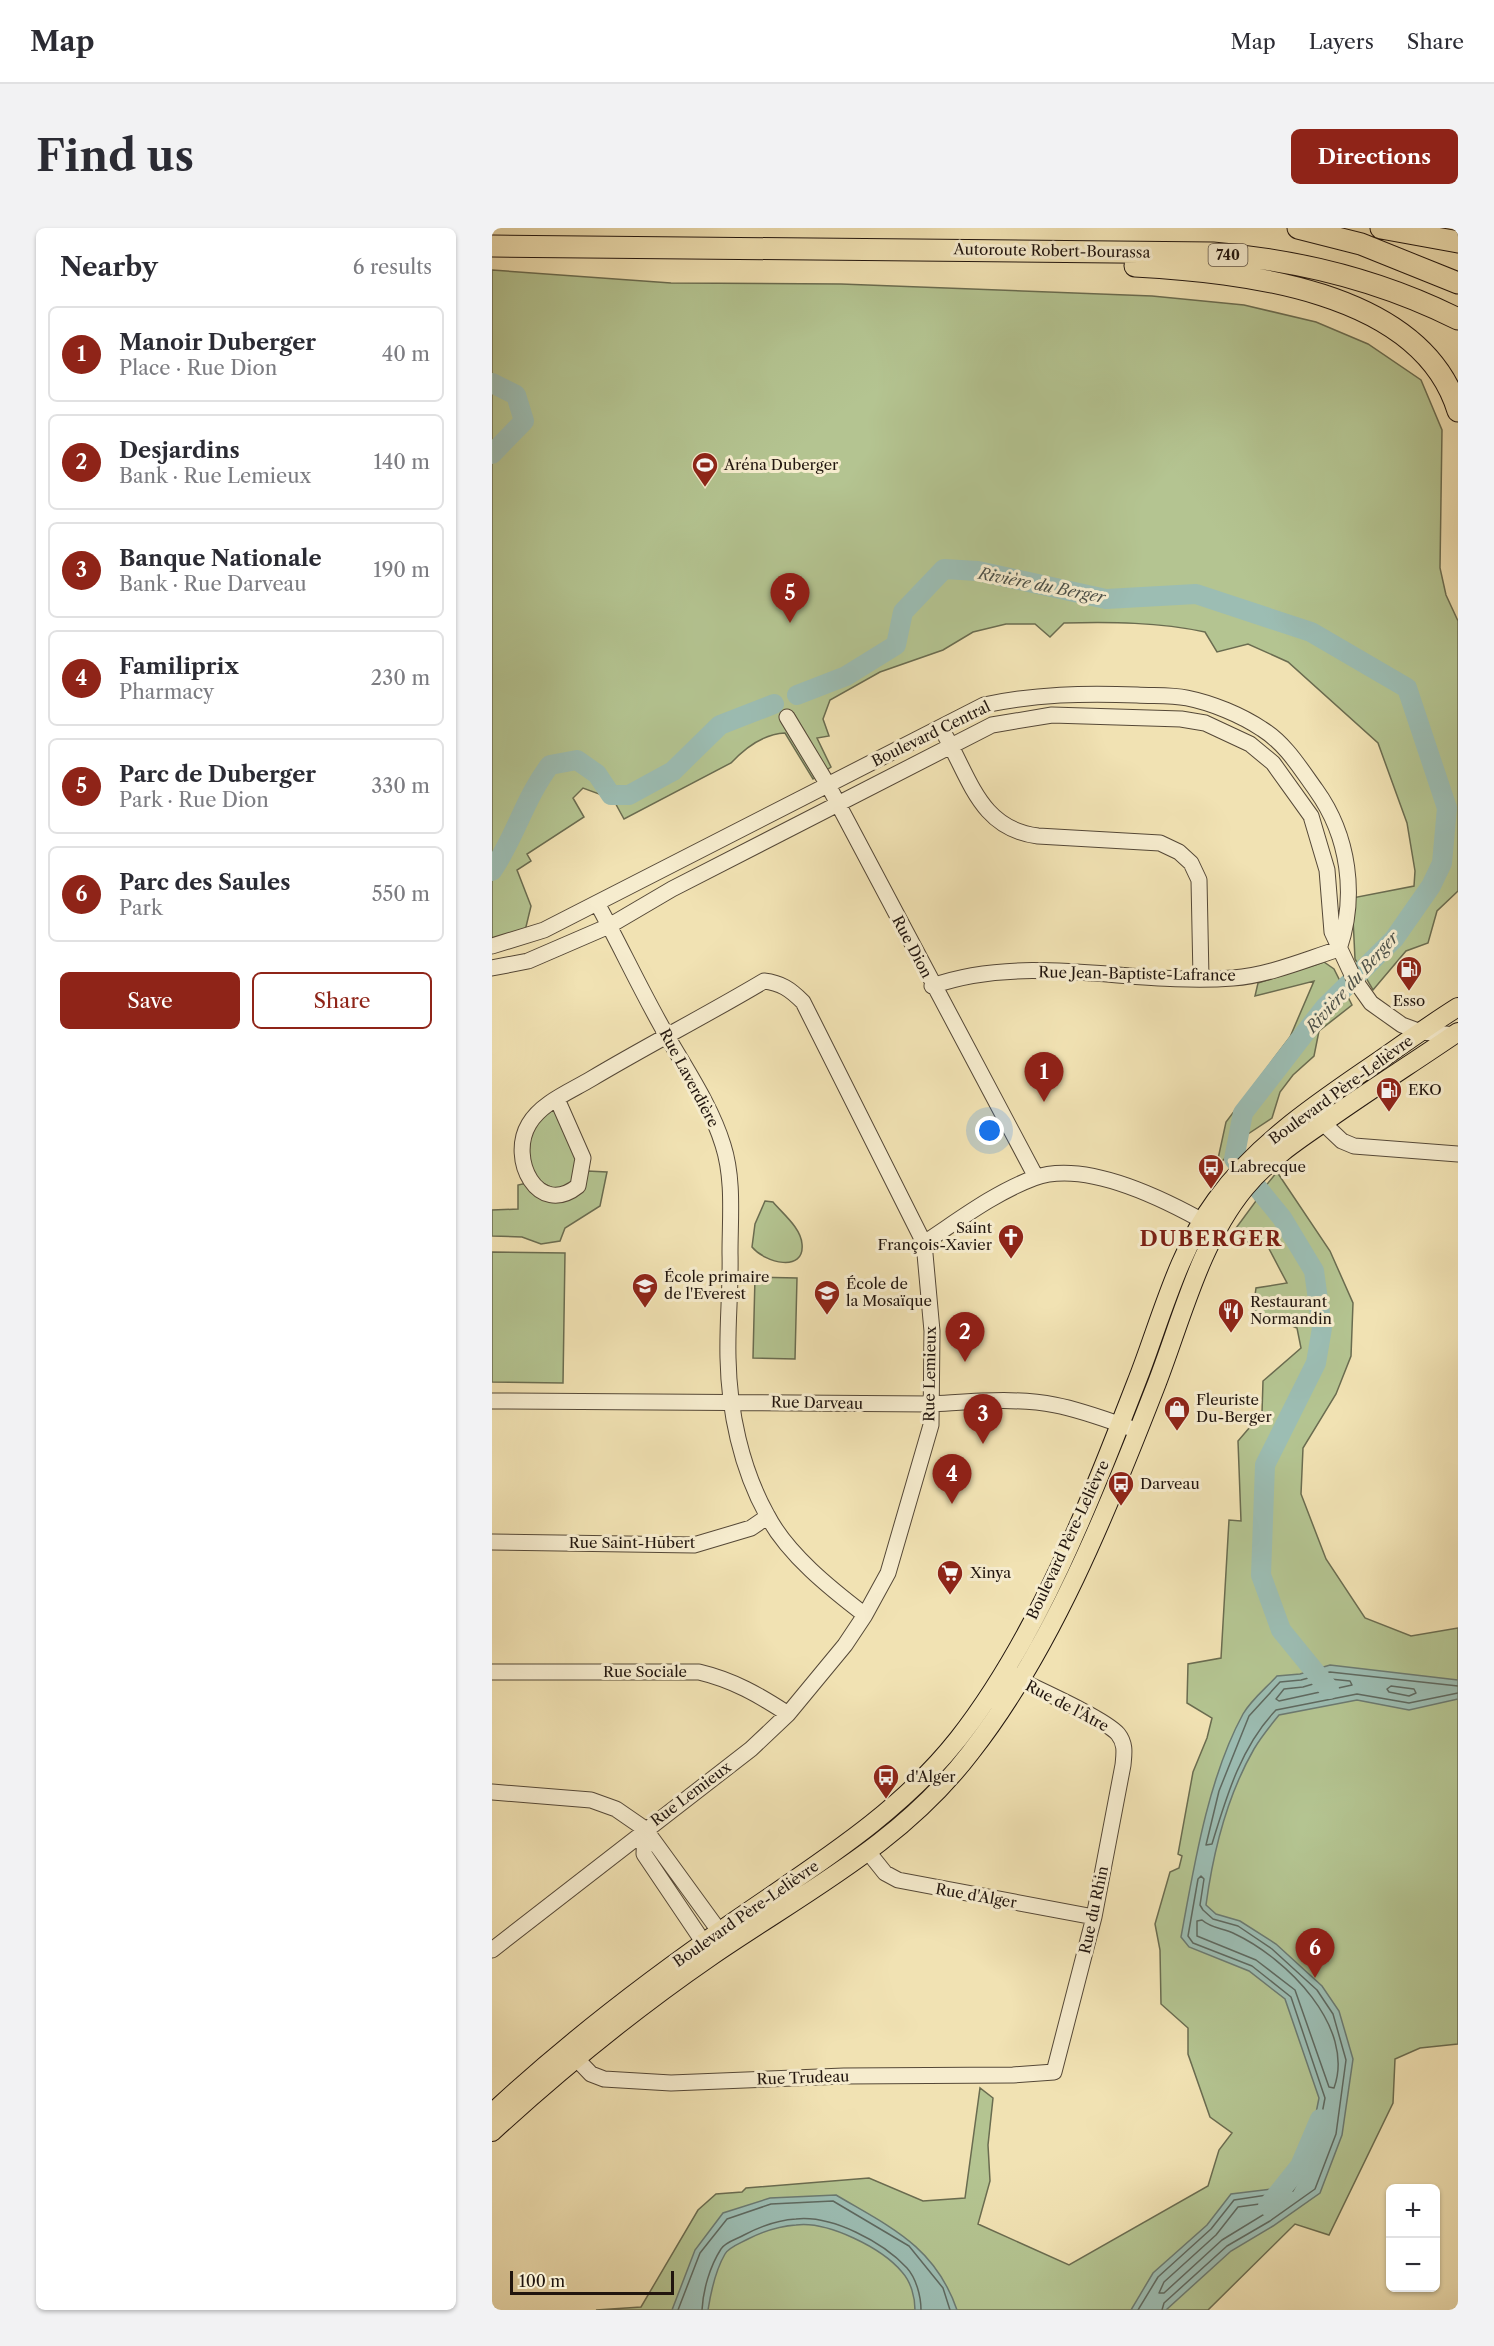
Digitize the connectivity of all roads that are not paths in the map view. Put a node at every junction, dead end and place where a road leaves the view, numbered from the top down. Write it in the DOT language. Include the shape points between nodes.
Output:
graph roads {
  1 [pos="1298,228"];
  2 [pos="1381,228"];
  3 [pos="1452,238"];
  4 [pos="492,246"];
  5 [pos="988,250"];
  6 [pos="1458,283"];
  7 [pos="1458,320"];
  8 [pos="1458,411"];
  9 [pos="787,717"];
  10 [pos="940,727"];
  11 [pos="951,745"];
  12 [pos="828,785"];
  13 [pos="836,804"];
  14 [pos="597,903"];
  15 [pos="609,926"];
  16 [pos="492,946"];
  17 [pos="1339,950"];
  18 [pos="492,968"];
  19 [pos="1201,978"];
  20 [pos="932,986"];
  21 [pos="1458,1007"];
  22 [pos="1421,1032"];
  23 [pos="666,1034"];
  24 [pos="1456,1034"];
  25 [pos="558,1099"];
  26 [pos="1323,1123"];
  27 [pos="1458,1154"];
  28 [pos="1262,1160"];
  29 [pos="1036,1177"];
  30 [pos="1231,1193"];
  31 [pos="1202,1220"];
  32 [pos="1218,1230"];
  33 [pos="924,1243"];
  34 [pos="492,1401"];
  35 [pos="732,1402"];
  36 [pos="930,1404"];
  37 [pos="1120,1424"];
  38 [pos="1139,1431"];
  39 [pos="768,1517"];
  40 [pos="492,1542"];
  41 [pos="865,1615"];
  42 [pos="492,1672"];
  43 [pos="1012,1677"];
  44 [pos="788,1714"];
  45 [pos="1124,1746"];
  46 [pos="492,1792"];
  47 [pos="645,1829"];
  48 [pos="869,1853"];
  49 [pos="1094,1917"];
  50 [pos="724,1938"];
  51 [pos="708,1949"];
  52 [pos="492,1950"];
  53 [pos="571,2052"];
  54 [pos="1054,2072"];
  55 [pos="492,2113"];
  56 [pos="492,2132"];
  1 -- 6 [label="highway" via="1361,244"];
  2 -- 3 [label="highway"];
  4 -- 5 [label="highway, Autoroute Robert-Bourassa / 740"];
  5 -- 7 [label="highway, Autoroute Robert-Bourassa / 740" via="1262,257 1359,280"];
  5 -- 8 [label="highway" via="1080,263 1223,273 1329,298 1402,334 1441,373"];
  9 -- 12 [label="street, Rue Dion"];
  10 -- 11 [label="street"];
  10 -- 12 [label="street, Boulevard Central"];
  10 -- 17 [label="street, Boulevard Central" via="984,705 1023,697 1092,693 1186,698 1235,714 1263,729 1285,748 1329,808 1338,828 1345,858 1348,910"];
  11 -- 13 [label="street, Boulevard Central"];
  11 -- 17 [label="street, Boulevard Central" via="992,725 1052,715 1181,719 1205,723 1250,744 1273,764 1311,816 1327,870 1332,932"];
  11 -- 19 [label="street" via="979,800 1004,826 1020,834 1160,843 1191,863 1199,880"];
  12 -- 13 [label="street, Rue Dion"];
  12 -- 14 [label="street, Boulevard Central"];
  13 -- 15 [label="street, Boulevard Central"];
  13 -- 20 [label="street, Rue Dion"];
  14 -- 15 [label="street, Rue Laverdière"];
  14 -- 16 [label="street, Boulevard Central" via="544,930"];
  15 -- 18 [label="street, Boulevard Central" via="528,961"];
  15 -- 23 [label="street, Rue Laverdière"];
  17 -- 19 [label="street, Rue Jean-Baptiste-Lafrance" via="1257,974"];
  17 -- 22 [label="street, Boulevard Central" via="1371,1003 1402,1026"];
  19 -- 20 [label="street, Rue Jean-Baptiste-Lafrance" via="1011,970"];
  20 -- 29 [label="street, Rue Dion"];
  21 -- 22 [label="main road, Boulevard Père-Lelièvre"];
  22 -- 24 [label="street, Boulevard Central"];
  22 -- 28 [label="main road, Boulevard Père-Lelièvre" via="1320,1101"];
  23 -- 25 [label="street, Rue Lemieux"];
  23 -- 33 [label="street, Rue Lemieux" via="764,981 778,982 791,990 803,1002"];
  23 -- 35 [label="street, Rue Laverdière" via="704,1100 723,1145 730,1181 728,1358"];
  24 -- 26 [label="main road, Boulevard Père-Lelièvre"];
  25 -- 25 [label="street, Rue Lemieux" via="539,1111 528,1125 522,1146 523,1166 529,1180 542,1191 557,1195 568,1194 578,1186 583,1165"];
  26 -- 27 [label="street" via="1342,1141 1354,1146"];
  26 -- 28 [label="main road, Boulevard Père-Lelièvre"];
  28 -- 30 [label="main road, Boulevard Père-Lelièvre"];
  29 -- 31 [label="street" via="1063,1174 1110,1180 1167,1200"];
  29 -- 33 [label="street" via="968,1213"];
  30 -- 31 [label="main road, Boulevard Père-Lelièvre"];
  30 -- 32 [label="main road, Boulevard Père-Lelièvre"];
  31 -- 32 [label="street"];
  31 -- 37 [label="main road, Boulevard Père-Lelièvre" via="1181,1263"];
  32 -- 38 [label="main road, Boulevard Père-Lelièvre"];
  33 -- 36 [label="street, Rue Lemieux" via="932,1331"];
  34 -- 35 [label="street, Rue Darveau"];
  35 -- 36 [label="street, Rue Darveau"];
  35 -- 39 [label="street, Rue Laverdière" via="738,1442"];
  36 -- 37 [label="street, Rue Darveau" via="1053,1404"];
  36 -- 41 [label="street, Rue Lemieux" via="931,1425 888,1573"];
  37 -- 38 [label="street, Rue Darveau"];
  37 -- 43 [label="main road, Boulevard Père-Lelièvre"];
  38 -- 43 [label="main road, Boulevard Père-Lelièvre" via="1073,1578"];
  39 -- 40 [label="street, Rue Saint-Hubert" via="751,1528 694,1545"];
  39 -- 41 [label="street, Rue Laverdière" via="808,1566"];
  41 -- 44 [label="street, Rue Lemieux"];
  42 -- 44 [label="street, Rue Sociale" via="699,1672 728,1679"];
  43 -- 45 [label="street, Rue de l'Âtre" via="1117,1733"];
  43 -- 48 [label="main road, Boulevard Père-Lelièvre" via="975,1748 933,1798"];
  43 -- 50 [label="main road, Boulevard Père-Lelièvre" via="893,1808"];
  44 -- 47 [label="street, Rue Lemieux" via="751,1749"];
  45 -- 49 [label="street, Rue du Rhin" via="1124,1766"];
  46 -- 47 [label="street" via="591,1800 616,1809"];
  47 -- 50 [label="street"];
  47 -- 51 [label="street" via="644,1854"];
  47 -- 52 [label="street, Rue Lemieux"];
  48 -- 49 [label="street, Rue d'Alger" via="885,1873 912,1884"];
  48 -- 50 [label="main road, Boulevard Père-Lelièvre"];
  49 -- 54 [label="street, Rue du Rhin"];
  50 -- 51 [label="main road, Boulevard Père-Lelièvre"];
  51 -- 53 [label="main road, Boulevard Père-Lelièvre"];
  53 -- 54 [label="street, Rue Trudeau" via="591,2074 604,2079 671,2083"];
  53 -- 55 [label="main road, Boulevard Père-Lelièvre"];
  53 -- 56 [label="main road, Boulevard Père-Lelièvre"];
}
